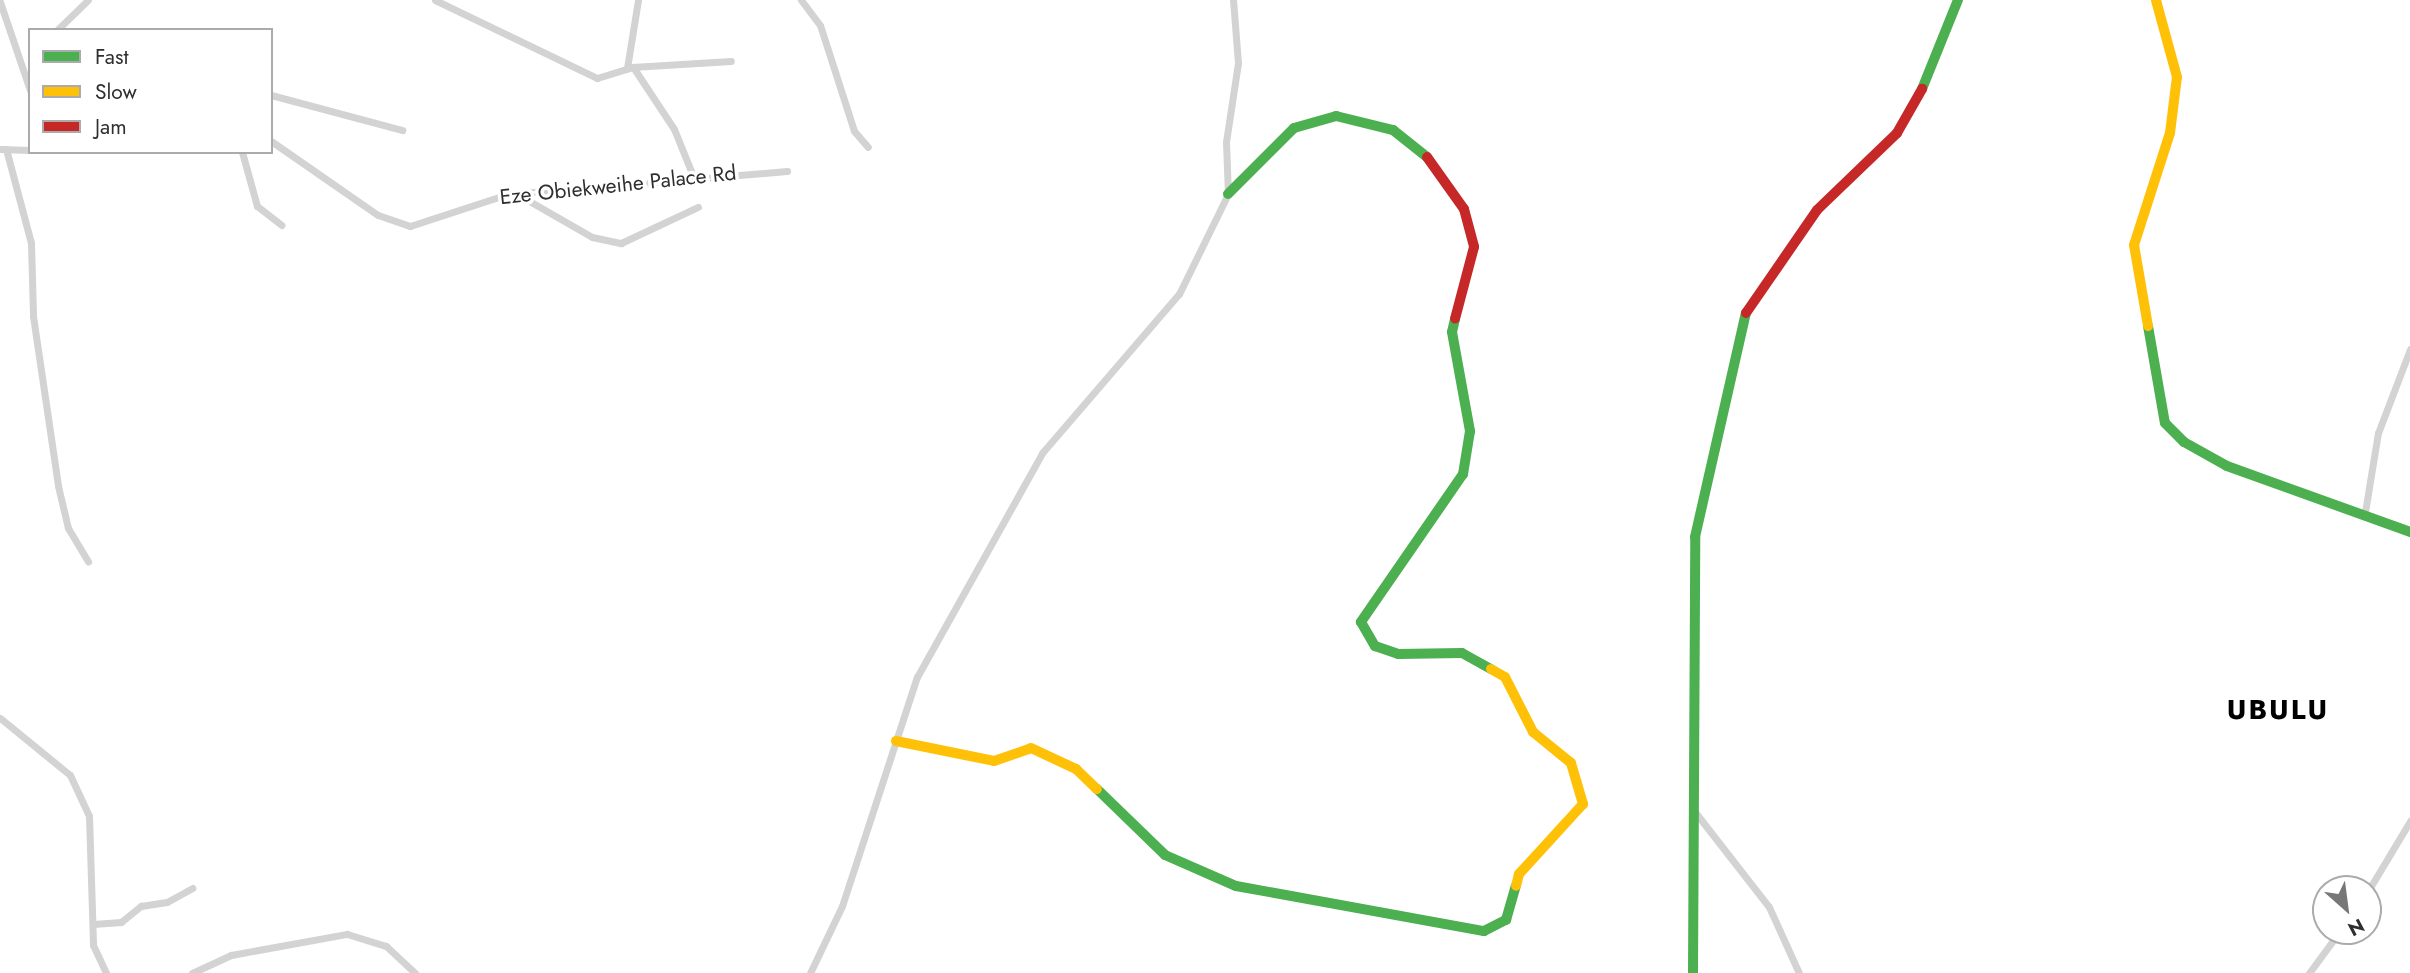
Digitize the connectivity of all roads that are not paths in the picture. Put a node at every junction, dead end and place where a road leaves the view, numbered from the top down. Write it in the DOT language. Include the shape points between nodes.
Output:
graph roads {
  1 [pos="89,0"];
  2 [pos="435,0"];
  3 [pos="638,0"];
  4 [pos="800,0"];
  5 [pos="1233,0"];
  6 [pos="1958,0"];
  7 [pos="2156,0"];
  8 [pos="0,2"];
  9 [pos="59,28"];
  10 [pos="732,61"];
  11 [pos="630,68"];
  12 [pos="28,86"];
  13 [pos="273,96"];
  14 [pos="402,130"];
  15 [pos="273,142"];
  16 [pos="869,147"];
  17 [pos="3,149"];
  18 [pos="28,150"];
  19 [pos="243,154"];
  20 [pos="786,171"];
  21 [pos="695,181"];
  22 [pos="517,194"];
  23 [pos="1228,194"];
  24 [pos="698,207"];
  25 [pos="281,225"];
  26 [pos="2410,349"];
  27 [pos="2365,512"];
  28 [pos="2410,532"];
  29 [pos="88,561"];
  30 [pos="0,718"];
  31 [pos="896,741"];
  32 [pos="1695,812"];
  33 [pos="2410,821"];
  34 [pos="2378,875"];
  35 [pos="192,888"];
  36 [pos="93,924"];
  37 [pos="2330,945"];
  38 [pos="106,973"];
  39 [pos="192,973"];
  40 [pos="415,973"];
  41 [pos="810,973"];
  42 [pos="1693,973"];
  43 [pos="1799,973"];
  44 [pos="2309,973"];
  1 -- 9 [label="street"];
  2 -- 11 [label="street" via="587,75 597,78"];
  3 -- 11 [label="street"];
  4 -- 16 [label="street" via="820,25 854,131"];
  5 -- 23 [label="street" via="1238,63 1226,142"];
  6 -- 32 [label="street" via="1938,60 1897,133 1817,209 1744,315 1695,537"];
  7 -- 27 [label="street" via="2177,77 2170,133 2134,245 2165,423 2194,449 2227,466"];
  8 -- 12 [label="street"];
  10 -- 11 [label="street"];
  11 -- 21 [label="street" via="674,129"];
  13 -- 14 [label="street"];
  15 -- 22 [label="street, Eze Obiekweihe Palace Rd" via="378,215 410,226 477,200"];
  17 -- 18 [label="street"];
  17 -- 29 [label="street" via="32,243 33,316 58,486 68,528"];
  19 -- 25 [label="street" via="257,206"];
  20 -- 21 [label="street, Eze Obiekweihe Palace Rd"];
  21 -- 22 [label="street, Eze Obiekweihe Palace Rd"];
  22 -- 24 [label="street" via="592,237 621,243"];
  23 -- 31 [label="street" via="1179,294 1042,453 916,677"];
  23 -- 31 [label="street" via="1294,128 1335,116 1393,130 1439,167 1464,209 1474,247 1452,332 1470,431 1463,474 1361,622 1375,646 1398,653 1462,653 1505,677 1533,732 1571,763 1583,804 1518,874 1506,920 1484,931 1236,886 1165,855 1076,769 1031,748 994,761"];
  26 -- 27 [label="street" via="2378,433"];
  27 -- 28 [label="street"];
  30 -- 36 [label="street" via="70,775 89,817"];
  31 -- 41 [label="street" via="842,906"];
  32 -- 42 [label="street"];
  32 -- 43 [label="street" via="1769,907"];
  33 -- 34 [label="street"];
  35 -- 36 [label="street" via="167,902 141,906 121,922"];
  36 -- 38 [label="street" via="93,945"];
  37 -- 44 [label="street"];
  39 -- 40 [label="street" via="231,955 347,934 386,946"];
}
